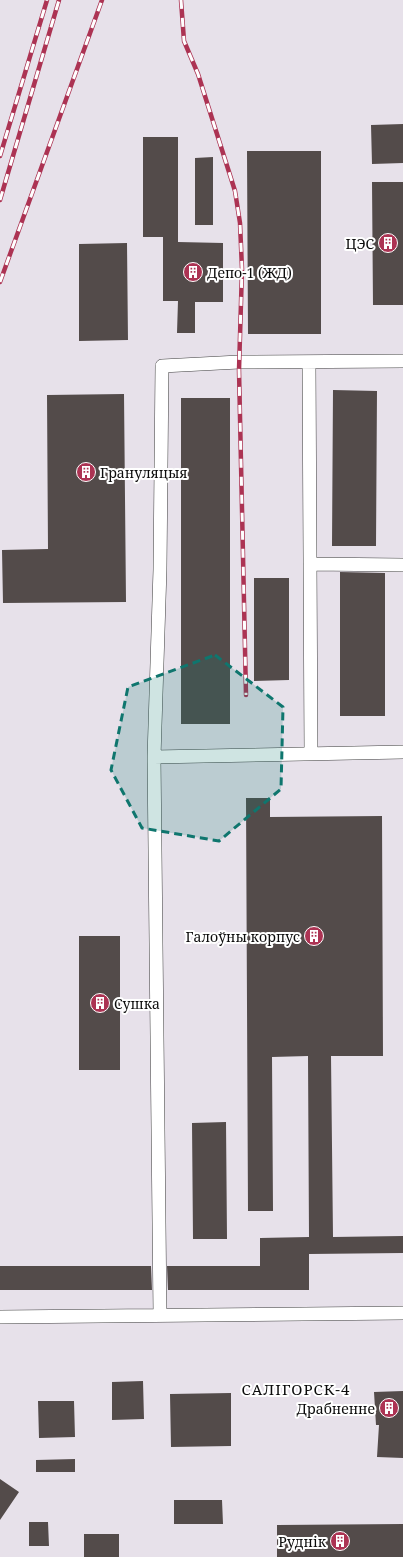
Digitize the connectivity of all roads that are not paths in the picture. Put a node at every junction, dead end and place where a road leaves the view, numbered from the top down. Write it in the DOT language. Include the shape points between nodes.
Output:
graph roads {
  1 [pos="403,361"];
  2 [pos="309,362"];
  3 [pos="310,564"];
  4 [pos="403,565"];
  5 [pos="403,752"];
  6 [pos="310,754"];
  7 [pos="154,757"];
  8 [pos="403,1313"];
  9 [pos="160,1315"];
  10 [pos="0,1317"];
  1 -- 2 [label="lane"];
  2 -- 3 [label="lane"];
  2 -- 7 [label="lane" via="162,366 160,568"];
  3 -- 4 [label="lane"];
  3 -- 6 [label="lane"];
  5 -- 6 [label="lane"];
  6 -- 7 [label="lane"];
  7 -- 9 [label="lane"];
  8 -- 9 [label="lane"];
  9 -- 10 [label="lane"];
}
